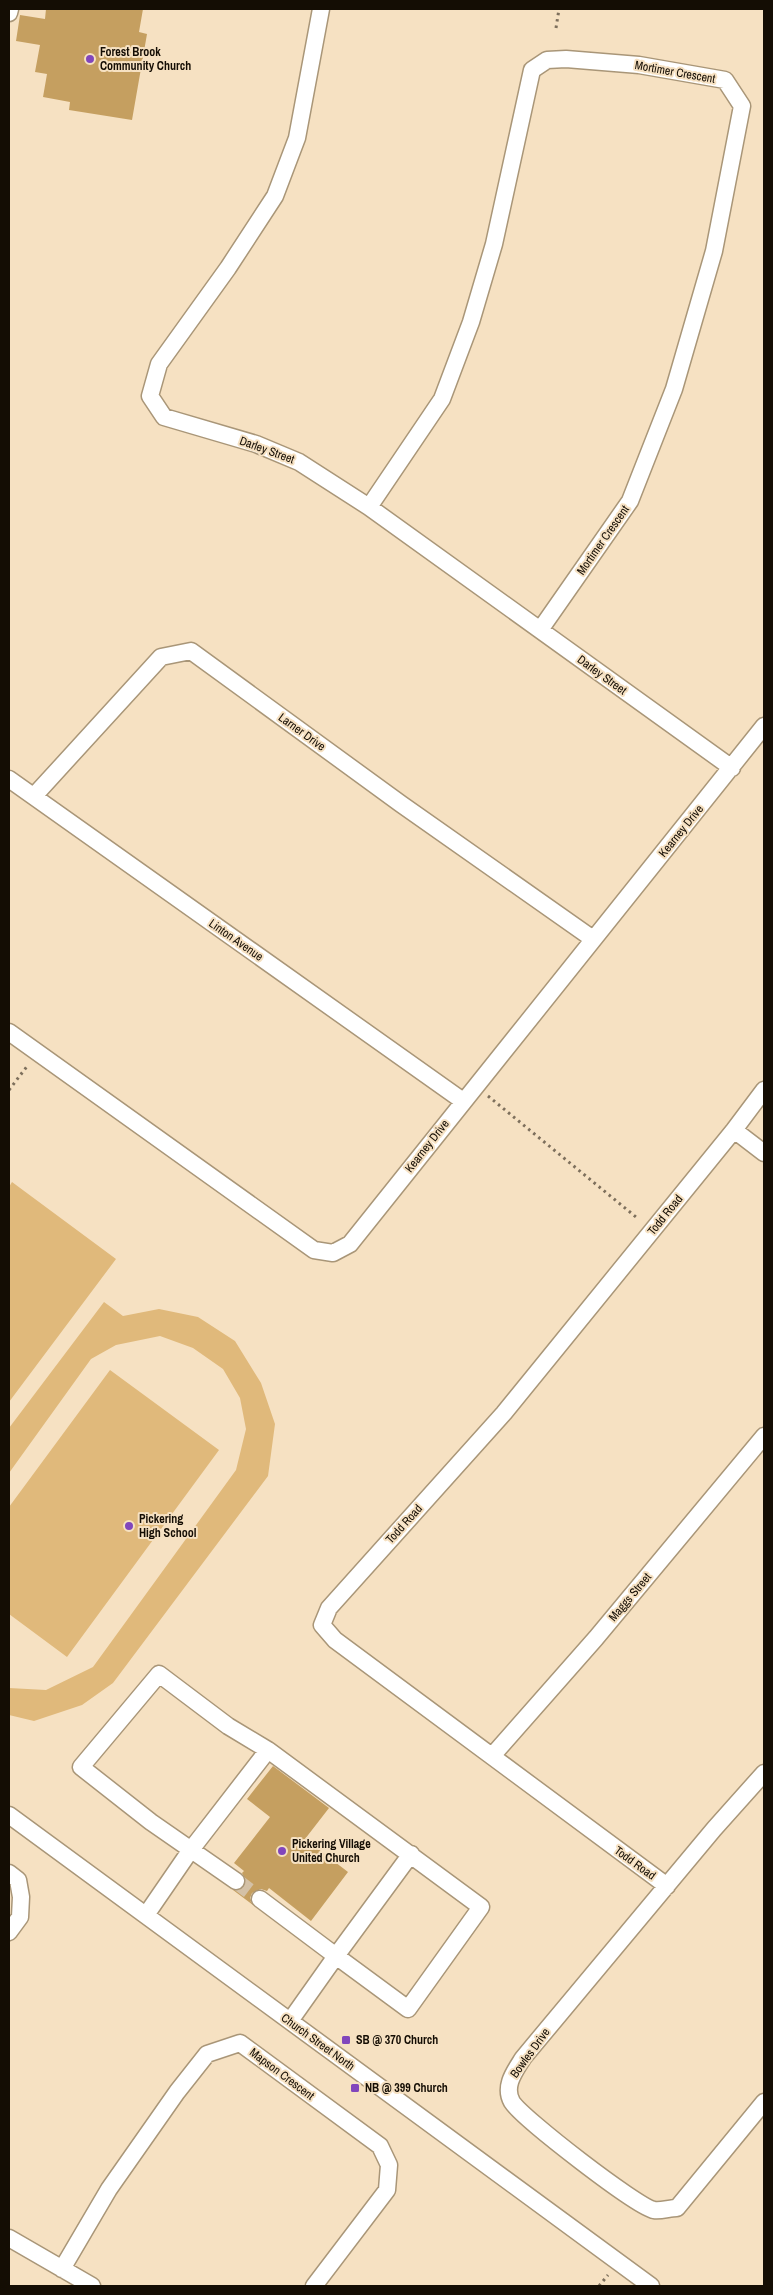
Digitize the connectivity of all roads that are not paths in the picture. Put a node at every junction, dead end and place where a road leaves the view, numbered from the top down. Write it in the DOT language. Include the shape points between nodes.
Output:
graph roads {
  1 [pos="10,9"];
  2 [pos="321,9"];
  3 [pos="9,13"];
  4 [pos="369,507"];
  5 [pos="540,630"];
  6 [pos="764,726"];
  7 [pos="732,768"];
  8 [pos="9,779"];
  9 [pos="34,796"];
  10 [pos="593,939"];
  11 [pos="9,1032"];
  12 [pos="764,1090"];
  13 [pos="463,1101"];
  14 [pos="734,1130"];
  15 [pos="764,1154"];
  16 [pos="764,1436"];
  17 [pos="268,1750"];
  18 [pos="492,1756"];
  19 [pos="764,1773"];
  20 [pos="9,1815"];
  21 [pos="190,1851"];
  22 [pos="411,1854"];
  23 [pos="9,1873"];
  24 [pos="236,1881"];
  25 [pos="667,1886"];
  26 [pos="260,1899"];
  27 [pos="146,1915"];
  28 [pos="9,1932"];
  29 [pos="336,1956"];
  30 [pos="290,2021"];
  31 [pos="764,2102"];
  32 [pos="9,2238"];
  33 [pos="62,2269"];
  34 [pos="92,2286"];
  35 [pos="314,2286"];
  36 [pos="651,2286"];
  1 -- 3 [label="street"];
  2 -- 4 [label="street, Darley Street" via="297,138 275,196 159,364 150,396 164,417 256,444 299,462"];
  4 -- 5 [label="street, Darley Street"];
  4 -- 5 [label="street, Mortimer Crescent" via="442,398 465,339 494,244 532,70 547,60 566,59 639,65 724,80 742,106 714,251 674,389 630,501"];
  5 -- 7 [label="street, Darley Street"];
  6 -- 7 [label="street, Kearney Drive"];
  7 -- 10 [label="street, Kearney Drive"];
  8 -- 9 [label="street, Linton Avenue"];
  9 -- 10 [label="street, Larner Drive" via="161,656 191,651 417,816"];
  9 -- 13 [label="street, Linton Avenue"];
  10 -- 13 [label="street, Kearney Drive"];
  11 -- 13 [label="street, Kearney Drive" via="314,1250 332,1253 350,1244"];
  12 -- 14 [label="street, Todd Road"];
  14 -- 15 [label="street"];
  14 -- 18 [label="street, Todd Road" via="504,1413 329,1608 322,1625 335,1640"];
  16 -- 18 [label="street, Maggs Street" via="608,1624"];
  17 -- 21 [label="street"];
  17 -- 21 [label="street" via="228,1726 159,1674 81,1767"];
  17 -- 22 [label="street"];
  18 -- 25 [label="street, Todd Road"];
  19 -- 25 [label="street, Bowles Drive"];
  20 -- 27 [label="street, Church Street North"];
  21 -- 24 [label="street"];
  21 -- 27 [label="street"];
  22 -- 29 [label="street"];
  22 -- 29 [label="street" via="482,1907 408,2008"];
  23 -- 28 [label="street" via="18,1880 21,1897 20,1917"];
  25 -- 31 [label="street, Bowles Drive" via="523,2058 509,2080 512,2101 526,2117 626,2196 654,2210 677,2208"];
  26 -- 29 [label="street"];
  27 -- 30 [label="street, Church Street North"];
  29 -- 30 [label="street"];
  30 -- 36 [label="street, Church Street North"];
  32 -- 33 [label="street"];
  33 -- 34 [label="street"];
  33 -- 35 [label="street, Mapson Crescent" via="109,2189 176,2092 207,2054 240,2043 380,2146 389,2164 387,2190"];
}
